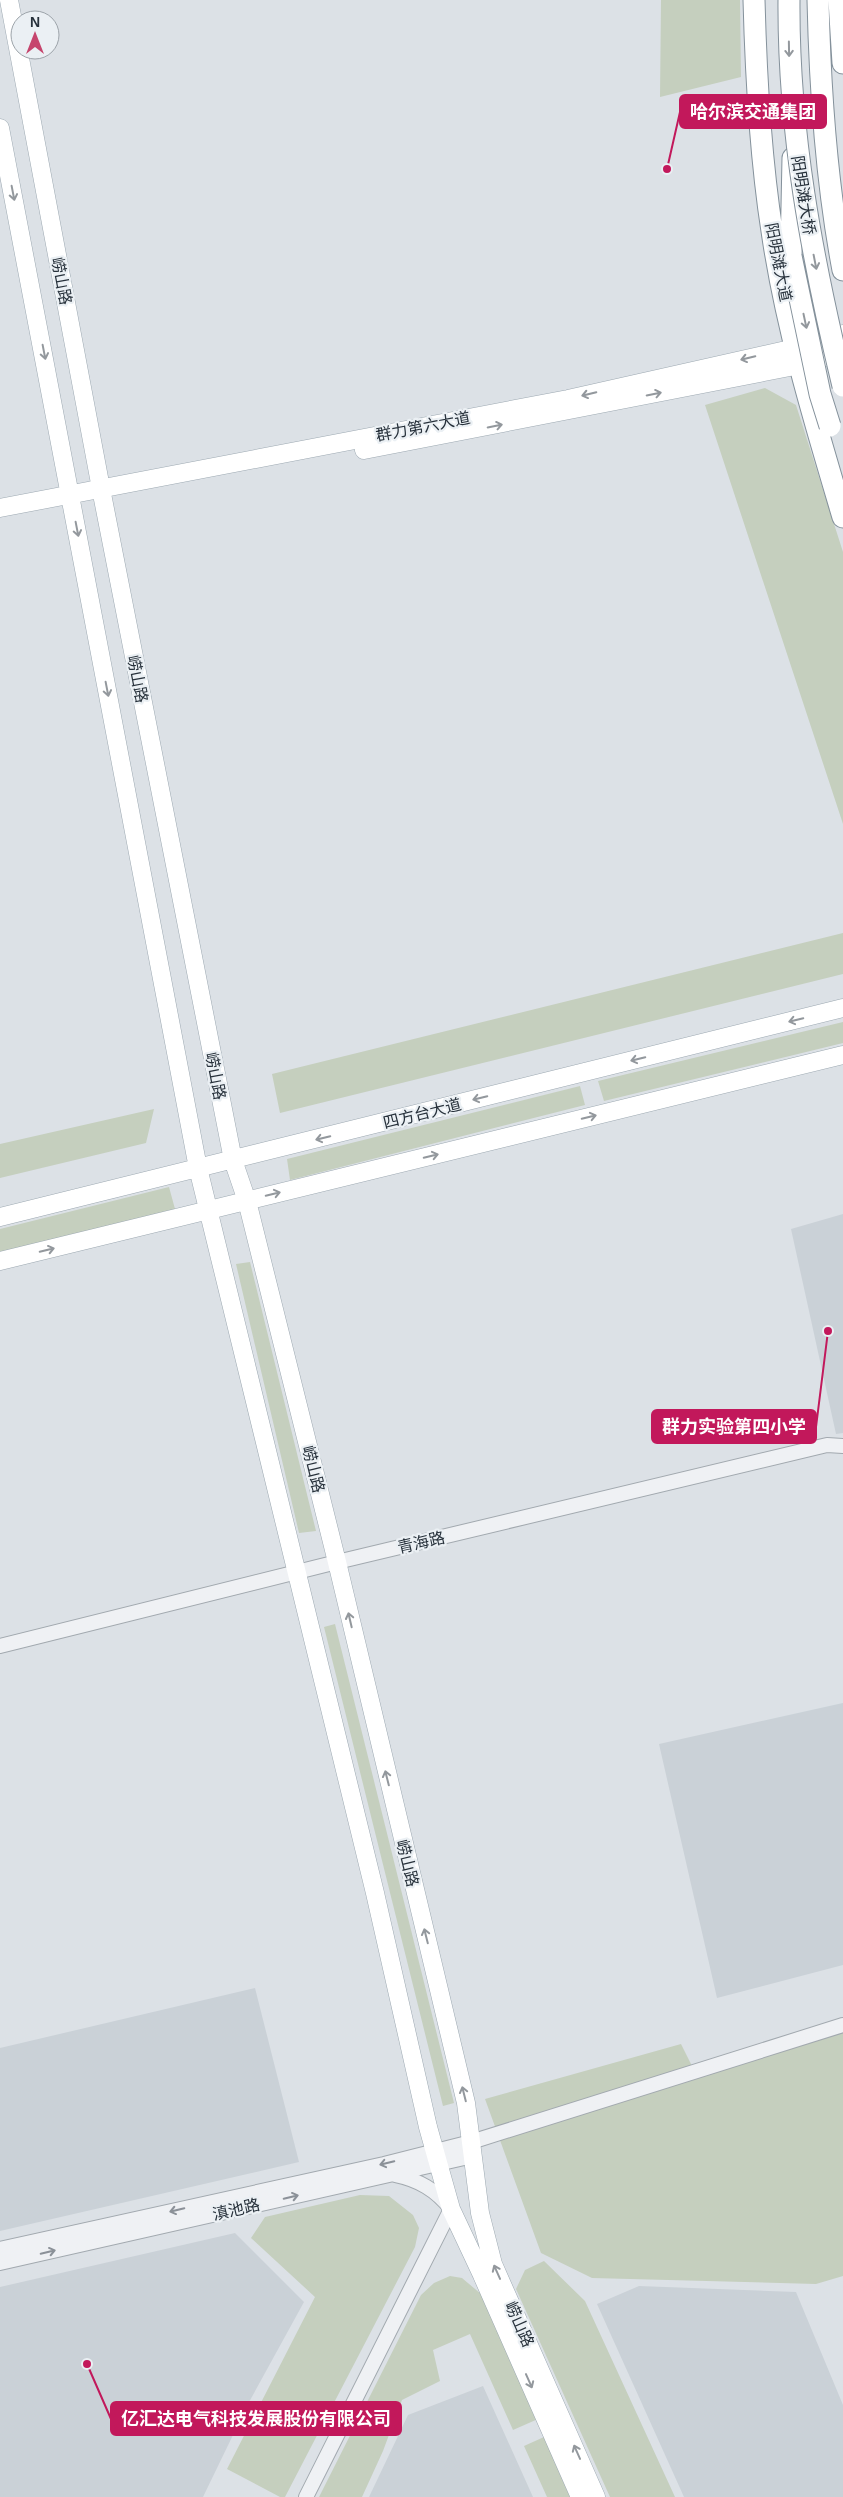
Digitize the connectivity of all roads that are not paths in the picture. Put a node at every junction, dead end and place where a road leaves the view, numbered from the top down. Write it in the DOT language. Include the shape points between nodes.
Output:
graph roads {
  1 [pos="9,0"];
  2 [pos="754,0"];
  3 [pos="766,0"];
  4 [pos="789,0"];
  5 [pos="818,0"];
  6 [pos="839,0"];
  7 [pos="843,63"];
  8 [pos="793,122"];
  9 [pos="823,126"];
  10 [pos="0,128"];
  11 [pos="843,190"];
  12 [pos="791,256"];
  13 [pos="843,270"];
  14 [pos="843,334"];
  15 [pos="843,352"];
  16 [pos="797,356"];
  17 [pos="843,386"];
  18 [pos="843,471"];
  19 [pos="102,493"];
  20 [pos="72,500"];
  21 [pos="0,508"];
  22 [pos="843,517"];
  23 [pos="0,520"];
  24 [pos="843,1008"];
  25 [pos="843,1055"];
  26 [pos="233,1160"];
  27 [pos="198,1168"];
  28 [pos="247,1201"];
  29 [pos="210,1211"];
  30 [pos="0,1217"];
  31 [pos="0,1261"];
  32 [pos="843,1446"];
  33 [pos="337,1562"];
  34 [pos="297,1572"];
  35 [pos="0,1646"];
  36 [pos="843,2024"];
  37 [pos="472,2149"];
  38 [pos="436,2158"];
  39 [pos="392,2175"];
  40 [pos="451,2209"];
  41 [pos="0,2250"];
  42 [pos="0,2262"];
  43 [pos="306,2497"];
  44 [pos="580,2497"];
  45 [pos="596,2497"];
  1 -- 19 [label="main road, 崂山路"];
  2 -- 16 [label="highway, 阳明滩大道" via="763,163 772,231"];
  3 -- 12 [label="highway" via="772,124"];
  4 -- 8 [label="highway, 阳明滩大桥, one-way, bridge"];
  5 -- 9 [label="highway, 阳明滩大桥"];
  6 -- 7 [label="highway"];
  8 -- 12 [label="highway, bridge"];
  8 -- 17 [label="highway, 阳明滩大桥, one-way, bridge" via="821,296"];
  9 -- 11 [label="highway"];
  9 -- 13 [label="highway, 阳明滩大桥"];
  10 -- 20 [label="main road, 崂山路, one-way"];
  12 -- 18 [label="highway, one-way, bridge" via="820,394"];
  14 -- 16 [label="main road, 群力第六大道"];
  15 -- 16 [label="main road, 群力第六大道"];
  16 -- 19 [label="main road, 群力第六大道"];
  16 -- 22 [label="highway, 阳明滩大道"];
  19 -- 20 [label="main road, 群力第六大道"];
  19 -- 26 [label="main road, 崂山路"];
  20 -- 21 [label="main road, 群力第六大道"];
  20 -- 23 [label="main road, 群力第六大道"];
  20 -- 27 [label="main road, 崂山路, one-way"];
  24 -- 26 [label="main road, 四方台大道, one-way"];
  28 -- 25 [label="main road, one-way"];
  26 -- 27 [label="main road, 四方台大道"];
  26 -- 28 [label="main road, 崂山路"];
  27 -- 29 [label="main road, 崂山路"];
  27 -- 30 [label="main road, 四方台大道"];
  28 -- 29 [label="main road"];
  28 -- 33 [label="main road, 崂山路"];
  31 -- 29 [label="main road, one-way"];
  29 -- 34 [label="main road, 崂山路"];
  32 -- 33 [label="street, 青海路" via="827,1445"];
  33 -- 34 [label="street, 青海路"];
  37 -- 33 [label="main road, 崂山路, one-way" via="466,2103"];
  34 -- 35 [label="street, 青海路"];
  34 -- 38 [label="main road, 崂山路"];
  36 -- 37 [label="street, 滇池路"];
  37 -- 38 [label="street, 滇池路"];
  45 -- 37 [label="main road, 崂山路, one-way" via="493,2264 480,2213"];
  38 -- 39 [label="street, 滇池路"];
  38 -- 40 [label="main road, 崂山路"];
  38 -- 41 [label="street, 滇池路, one-way"];
  39 -- 40 [label="street" via="409,2178 430,2188"];
  42 -- 39 [label="street, 滇池路, one-way"];
  40 -- 43 [label="street"];
  40 -- 44 [label="main road, 崂山路, one-way"];
}
